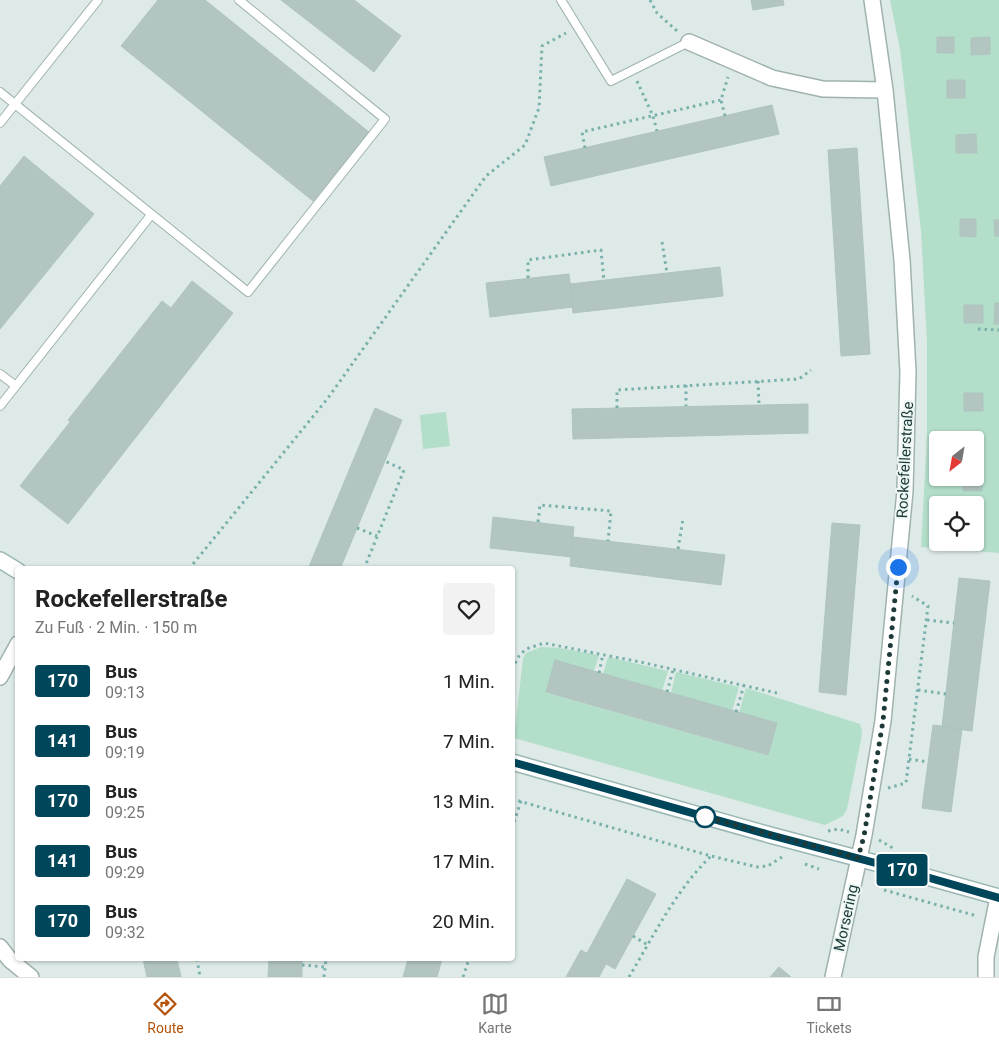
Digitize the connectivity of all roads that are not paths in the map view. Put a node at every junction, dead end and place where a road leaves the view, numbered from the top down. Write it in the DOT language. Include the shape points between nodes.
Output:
graph roads {
  1 [pos="98,0"];
  2 [pos="239,0"];
  3 [pos="561,0"];
  4 [pos="872,0"];
  5 [pos="689,42"];
  6 [pos="886,90"];
  7 [pos="0,92"];
  8 [pos="14,104"];
  9 [pos="0,122"];
  10 [pos="151,215"];
  11 [pos="0,374"];
  12 [pos="16,386"];
  13 [pos="0,406"];
  14 [pos="0,560"];
  15 [pos="15,569"];
  16 [pos="15,650"];
  17 [pos="0,678"];
  18 [pos="515,763"];
  19 [pos="858,858"];
  20 [pos="998,897"];
  21 [pos="0,947"];
  22 [pos="31,977"];
  23 [pos="833,977"];
  24 [pos="986,977"];
  1 -- 8 [label="lane"];
  2 -- 10 [label="lane" via="384,119 248,292"];
  3 -- 5 [label="lane" via="611,80"];
  4 -- 6 [label="street, Rockefellerstraße"];
  5 -- 6 [label="street" via="772,78 823,89"];
  6 -- 19 [label="street, Rockefellerstraße" via="902,260 908,372 905,491 883,721"];
  7 -- 8 [label="lane"];
  8 -- 9 [label="lane"];
  8 -- 10 [label="lane"];
  10 -- 12 [label="lane"];
  11 -- 12 [label="lane"];
  12 -- 13 [label="lane"];
  14 -- 15 [label="street"];
  16 -- 17 [label="street"];
  18 -- 19 [label="street"];
  19 -- 20 [label="street"];
  19 -- 23 [label="street, Morsering"];
  20 -- 24 [label="street" via="986,958"];
  21 -- 22 [label="street"];
}
